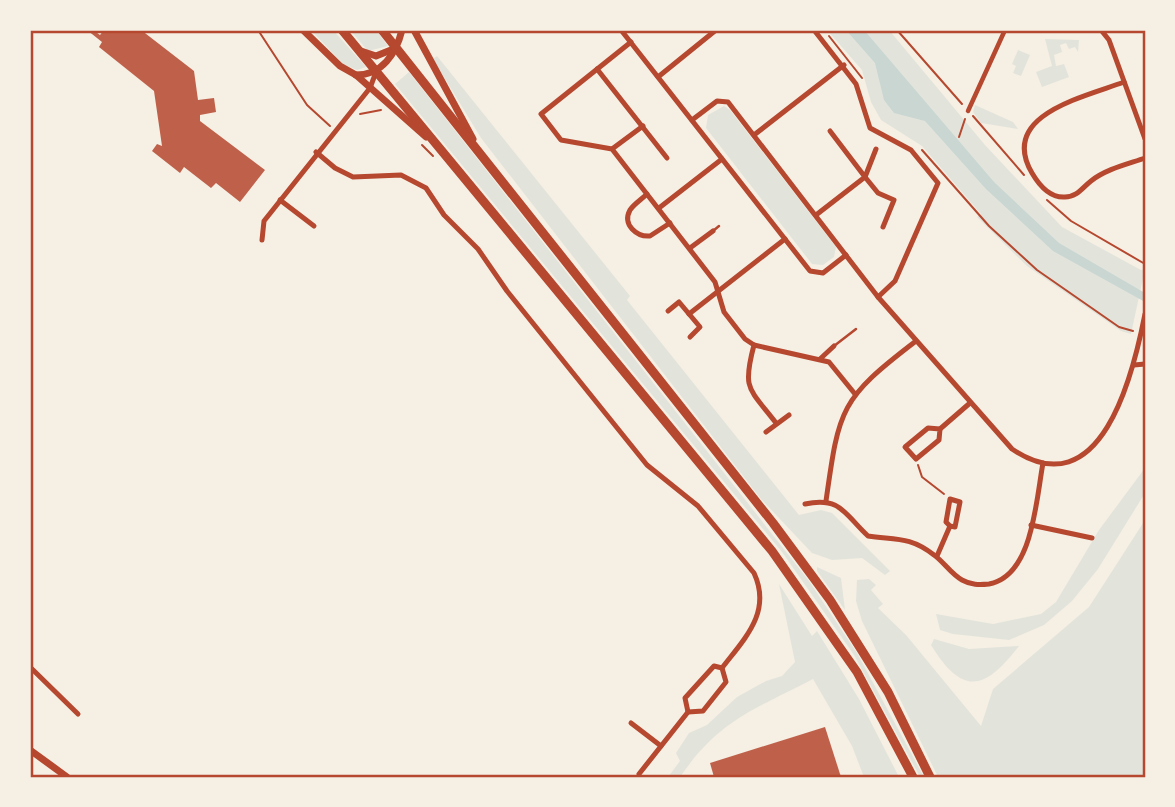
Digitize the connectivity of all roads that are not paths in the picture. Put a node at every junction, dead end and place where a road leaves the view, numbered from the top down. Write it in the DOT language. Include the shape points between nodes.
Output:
graph roads {
  1 [pos="303,30"];
  2 [pos="342,30"];
  3 [pos="382,30"];
  4 [pos="402,30"];
  5 [pos="414,30"];
  6 [pos="621,30"];
  7 [pos="716,30"];
  8 [pos="814,30"];
  9 [pos="1005,30"];
  10 [pos="1101,30"];
  11 [pos="631,42"];
  12 [pos="396,47"];
  13 [pos="357,48"];
  14 [pos="844,65"];
  15 [pos="597,69"];
  16 [pos="376,71"];
  17 [pos="356,75"];
  18 [pos="658,77"];
  19 [pos="1124,82"];
  20 [pos="370,88"];
  21 [pos="968,111"];
  22 [pos="692,120"];
  23 [pos="642,126"];
  24 [pos="830,131"];
  25 [pos="754,135"];
  26 [pos="1145,139"];
  27 [pos="612,149"];
  28 [pos="876,149"];
  29 [pos="316,152"];
  30 [pos="667,158"];
  31 [pos="1145,158"];
  32 [pos="722,159"];
  33 [pos="451,162"];
  34 [pos="865,177"];
  35 [pos="500,180"];
  36 [pos="648,194"];
  37 [pos="280,200"];
  38 [pos="659,208"];
  39 [pos="816,215"];
  40 [pos="670,223"];
  41 [pos="314,226"];
  42 [pos="719,226"];
  43 [pos="883,227"];
  44 [pos="713,230"];
  45 [pos="785,239"];
  46 [pos="262,240"];
  47 [pos="690,248"];
  48 [pos="846,255"];
  49 [pos="718,291"];
  50 [pos="878,297"];
  51 [pos="668,311"];
  52 [pos="689,314"];
  53 [pos="1145,314"];
  54 [pos="856,329"];
  55 [pos="690,337"];
  56 [pos="916,341"];
  57 [pos="754,345"];
  58 [pos="834,346"];
  59 [pos="1142,346"];
  60 [pos="820,359"];
  61 [pos="1145,364"];
  62 [pos="1134,365"];
  63 [pos="855,394"];
  64 [pos="970,403"];
  65 [pos="789,415"];
  66 [pos="776,423"];
  67 [pos="940,429"];
  68 [pos="766,432"];
  69 [pos="1043,463"];
  70 [pos="826,501"];
  71 [pos="805,504"];
  72 [pos="1031,524"];
  73 [pos="950,526"];
  74 [pos="1092,538"];
  75 [pos="937,556"];
  76 [pos="30,667"];
  77 [pos="722,668"];
  78 [pos="688,712"];
  79 [pos="78,714"];
  80 [pos="631,723"];
  81 [pos="661,746"];
  82 [pos="30,750"];
  83 [pos="639,774"];
  84 [pos="67,777"];
  85 [pos="913,777"];
  86 [pos="930,777"];
  1 -- 17 [label="street"];
  2 -- 13 [label="main road"];
  3 -- 12 [label="main road"];
  4 -- 12 [label="street"];
  5 -- 35 [label="street" via="456,112"];
  6 -- 11 [label="street"];
  7 -- 18 [label="street"];
  8 -- 14 [label="street"];
  9 -- 21 [label="street"];
  10 -- 19 [label="street"];
  11 -- 15 [label="street"];
  11 -- 18 [label="street"];
  12 -- 13 [label="street" via="376,56"];
  12 -- 16 [label="street"];
  12 -- 35 [label="main road"];
  13 -- 16 [label="main road"];
  14 -- 25 [label="street"];
  14 -- 50 [label="street" via="870,128 911,150 938,183 895,281"];
  15 -- 23 [label="street"];
  15 -- 27 [label="street" via="541,114 561,140"];
  16 -- 17 [label="street"];
  16 -- 20 [label="street"];
  16 -- 33 [label="main road"];
  17 -- 20 [label="street"];
  18 -- 22 [label="street"];
  19 -- 26 [label="street"];
  19 -- 31 [label="street" via="1049,112 1028,128 1023,146 1032,174 1046,191 1064,197 1079,192 1097,176"];
  20 -- 29 [label="street"];
  20 -- 33 [label="street"];
  22 -- 25 [label="street" via="723,100"];
  22 -- 32 [label="street"];
  23 -- 27 [label="street"];
  23 -- 30 [label="street"];
  24 -- 34 [label="street"];
  25 -- 39 [label="street"];
  27 -- 36 [label="street"];
  28 -- 34 [label="street"];
  29 -- 37 [label="street"];
  29 -- 77 [label="street" via="353,177 401,176 426,188 647,465 698,506 754,573 761,608"];
  32 -- 38 [label="street"];
  32 -- 45 [label="street"];
  33 -- 85 [label="main road" via="772,551 857,672"];
  34 -- 39 [label="street"];
  34 -- 43 [label="street" via="878,193 894,200"];
  35 -- 86 [label="main road" via="830,600 888,692"];
  36 -- 38 [label="street"];
  36 -- 40 [label="street" via="631,209 631,228 650,236"];
  37 -- 41 [label="street"];
  37 -- 46 [label="street" via="264,221"];
  38 -- 40 [label="street"];
  39 -- 48 [label="street"];
  40 -- 47 [label="street"];
  42 -- 44 [label="lane"];
  44 -- 47 [label="street"];
  45 -- 48 [label="street" via="817,274"];
  45 -- 49 [label="street"];
  47 -- 49 [label="street"];
  48 -- 50 [label="street"];
  49 -- 52 [label="street"];
  49 -- 57 [label="street" via="724,312"];
  50 -- 56 [label="street"];
  51 -- 52 [label="street" via="679,302"];
  52 -- 55 [label="street" via="700,327"];
  53 -- 59 [label="street"];
  54 -- 58 [label="lane"];
  56 -- 63 [label="street"];
  56 -- 64 [label="street"];
  57 -- 60 [label="street"];
  57 -- 66 [label="street" via="746,375 748,387"];
  58 -- 60 [label="street"];
  59 -- 62 [label="street"];
  60 -- 63 [label="street" via="829,362"];
  61 -- 62 [label="street"];
  62 -- 69 [label="street" via="1114,417 1091,449 1070,461"];
  63 -- 70 [label="street" via="837,429"];
  64 -- 67 [label="street"];
  64 -- 69 [label="street" via="1012,449"];
  65 -- 66 [label="street"];
  66 -- 68 [label="street"];
  67 -- 67 [label="street" via="939,440 916,459 905,447 928,428"];
  69 -- 72 [label="street"];
  70 -- 71 [label="street"];
  70 -- 75 [label="street" via="850,516 868,536 901,538"];
  72 -- 74 [label="street"];
  72 -- 75 [label="street" via="1020,562 1003,580 976,585 965,582"];
  73 -- 73 [label="street" via="946,522 950,499 960,502 955,527"];
  73 -- 75 [label="street"];
  76 -- 79 [label="street"];
  77 -- 78 [label="street" via="708,669 685,698"];
  77 -- 78 [label="street" via="726,682 703,711"];
  78 -- 81 [label="street"];
  80 -- 81 [label="street"];
  81 -- 83 [label="street"];
  82 -- 84 [label="street"];
}
